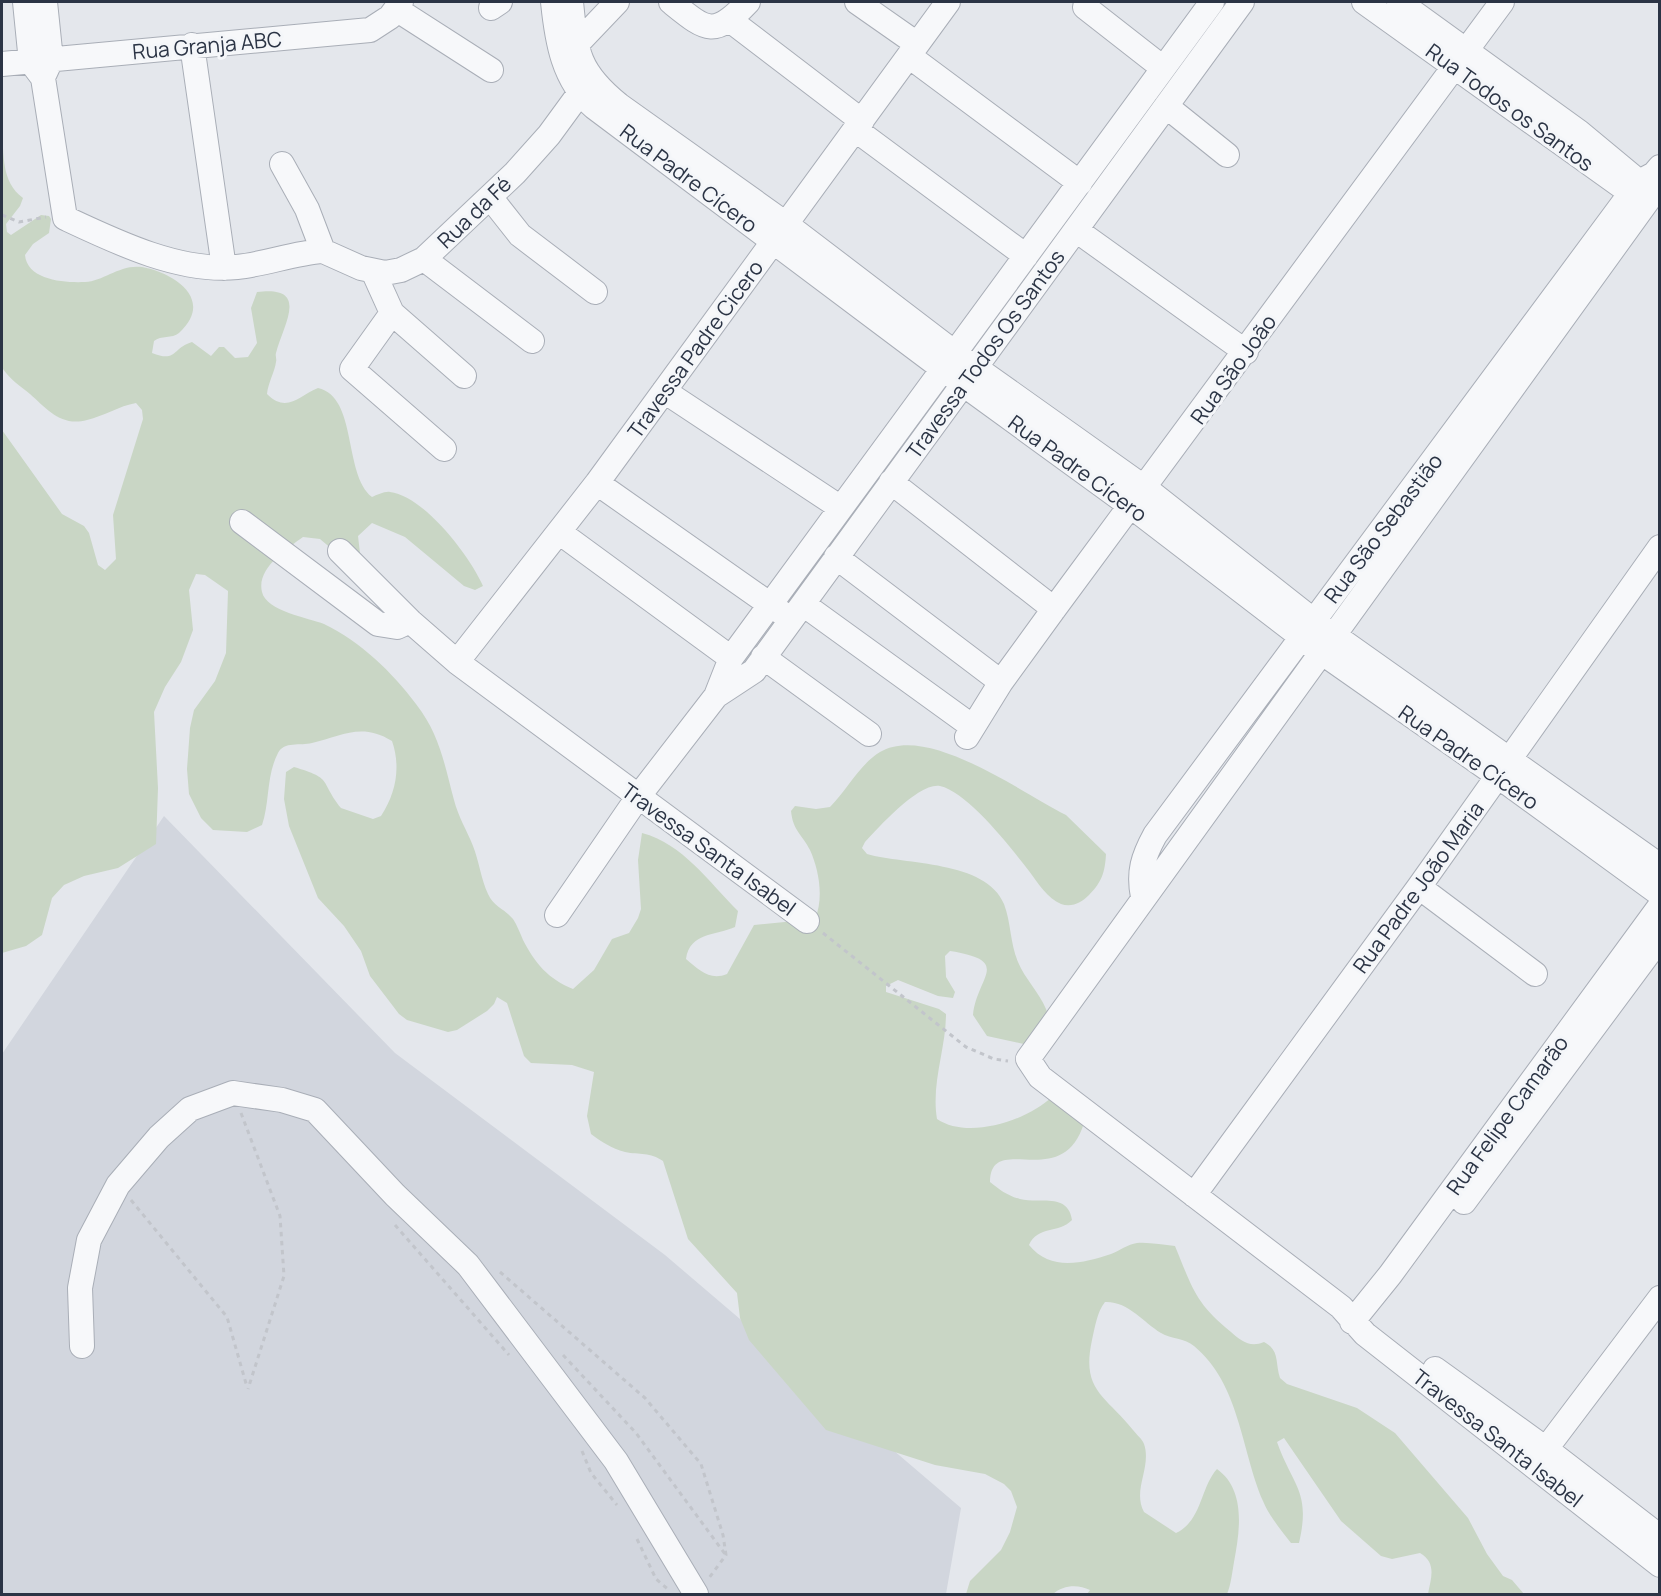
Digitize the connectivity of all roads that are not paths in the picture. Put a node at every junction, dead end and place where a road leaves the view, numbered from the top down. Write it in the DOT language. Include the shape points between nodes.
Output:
graph roads {
  1 [pos="24,2"];
  2 [pos="45,2"];
  3 [pos="553,2"];
  4 [pos="572,2"];
  5 [pos="617,2"];
  6 [pos="671,2"];
  7 [pos="748,2"];
  8 [pos="857,2"];
  9 [pos="948,2"];
  10 [pos="1212,2"];
  11 [pos="1242,2"];
  12 [pos="1364,2"];
  13 [pos="1399,2"];
  14 [pos="1502,2"];
  15 [pos="398,5"];
  16 [pos="1085,7"];
  17 [pos="730,21"];
  18 [pos="192,45"];
  19 [pos="576,45"];
  20 [pos="913,50"];
  21 [pos="1460,58"];
  22 [pos="2,64"];
  23 [pos="42,67"];
  24 [pos="1163,68"];
  25 [pos="491,70"];
  26 [pos="586,89"];
  27 [pos="1166,106"];
  28 [pos="859,125"];
  29 [pos="1119,128"];
  30 [pos="1140,142"];
  31 [pos="1227,155"];
  32 [pos="282,164"];
  33 [pos="1080,183"];
  34 [pos="1650,190"];
  35 [pos="490,197"];
  36 [pos="1076,230"];
  37 [pos="780,232"];
  38 [pos="323,251"];
  39 [pos="1026,256"];
  40 [pos="424,259"];
  41 [pos="224,268"];
  42 [pos="373,271"];
  43 [pos="595,292"];
  44 [pos="392,313"];
  45 [pos="532,341"];
  46 [pos="1246,352"];
  47 [pos="949,361"];
  48 [pos="464,376"];
  49 [pos="969,376"];
  50 [pos="664,390"];
  51 [pos="444,448"];
  52 [pos="891,482"];
  53 [pos="597,483"];
  54 [pos="1139,497"];
  55 [pos="841,508"];
  56 [pos="242,522"];
  57 [pos="559,532"];
  58 [pos="1659,547"];
  59 [pos="340,551"];
  60 [pos="836,557"];
  61 [pos="771,604"];
  62 [pos="1054,609"];
  63 [pos="797,612"];
  64 [pos="410,621"];
  65 [pos="1317,636"];
  66 [pos="763,657"];
  67 [pos="731,658"];
  68 [pos="457,662"];
  69 [pos="1001,682"];
  70 [pos="716,696"];
  71 [pos="869,734"];
  72 [pos="1503,768"];
  73 [pos="638,797"];
  74 [pos="1659,866"];
  75 [pos="1419,887"];
  76 [pos="1659,894"];
  77 [pos="1659,906"];
  78 [pos="557,915"];
  79 [pos="807,921"];
  80 [pos="1659,938"];
  81 [pos="1534,974"];
  82 [pos="1021,1060"];
  83 [pos="1194,1195"];
  84 [pos="1659,1298"];
  85 [pos="1358,1320"];
  86 [pos="82,1346"];
  87 [pos="1539,1457"];
  88 [pos="1659,1537"];
  89 [pos="1659,1565"];
  90 [pos="696,1594"];
  1 -- 23 [label="street"];
  2 -- 23 [label="street"];
  3 -- 26 [label="street, Rua Padre Cícero" via="565,66"];
  4 -- 19 [label="street, Rua Padre Cícero"];
  5 -- 19 [label="street"];
  6 -- 17 [label="street" via="707,26 720,27"];
  7 -- 17 [label="street"];
  8 -- 20 [label="street"];
  9 -- 20 [label="street, Travessa Padre Cicero"];
  10 -- 24 [label="street, Travessa Todos Os Santos"];
  11 -- 27 [label="street, Travessa Todos Os Santos"];
  12 -- 21 [label="street, Rua Todos os Santos"];
  13 -- 21 [label="street, Rua Todos os Santos"];
  14 -- 21 [label="street, Rua São João"];
  15 -- 18 [label="street, Rua Granja ABC" via="382,24 370,30"];
  15 -- 25 [label="street"];
  16 -- 24 [label="street"];
  17 -- 28 [label="street"];
  18 -- 23 [label="street, Rua Granja ABC"];
  18 -- 41 [label="street"];
  19 -- 26 [label="street, Rua Padre Cícero" via="585,69"];
  20 -- 28 [label="street, Travessa Padre Cicero"];
  20 -- 33 [label="street"];
  21 -- 34 [label="street, Rua Todos os Santos"];
  21 -- 46 [label="street, Rua São João"];
  22 -- 23 [label="street, Rua Granja ABC"];
  23 -- 41 [label="street" via="65,218 157,255"];
  24 -- 29 [label="street, Travessa Todos Os Santos"];
  26 -- 35 [label="street, Rua da Fé"];
  26 -- 37 [label="street, Rua Padre Cícero"];
  27 -- 30 [label="street, Travessa Todos Os Santos"];
  27 -- 31 [label="street"];
  28 -- 37 [label="street, Travessa Padre Cicero"];
  28 -- 39 [label="street"];
  29 -- 30 [label="street"];
  29 -- 33 [label="street, Travessa Todos Os Santos"];
  30 -- 36 [label="street, Travessa Todos Os Santos"];
  32 -- 38 [label="street" via="307,209"];
  33 -- 39 [label="street, Travessa Todos Os Santos"];
  34 -- 65 [label="street, Rua São Sebastião"];
  35 -- 40 [label="street, Rua da Fé"];
  35 -- 43 [label="street" via="520,235"];
  36 -- 46 [label="street"];
  36 -- 49 [label="street, Travessa Todos Os Santos"];
  37 -- 47 [label="street, Rua Padre Cícero"];
  37 -- 50 [label="street, Travessa Padre Cicero"];
  38 -- 41 [label="street"];
  38 -- 42 [label="street, Rua da Fé"];
  39 -- 47 [label="street, Travessa Todos Os Santos"];
  40 -- 42 [label="street, Rua da Fé" via="401,270"];
  40 -- 45 [label="street"];
  42 -- 44 [label="street"];
  44 -- 48 [label="street"];
  44 -- 51 [label="street" via="353,370"];
  46 -- 54 [label="street, Rua São João"];
  47 -- 49 [label="street, Rua Padre Cícero"];
  47 -- 55 [label="street, Travessa Todos Os Santos"];
  49 -- 52 [label="street, Travessa Todos Os Santos"];
  49 -- 54 [label="street, Rua Padre Cícero"];
  50 -- 53 [label="street, Travessa Padre Cicero"];
  50 -- 55 [label="street"];
  52 -- 60 [label="street, Travessa Todos Os Santos"];
  52 -- 62 [label="street"];
  53 -- 57 [label="street, Travessa Padre Cicero"];
  53 -- 61 [label="street"];
  54 -- 62 [label="street, Rua São João"];
  54 -- 65 [label="street, Rua Padre Cícero"];
  55 -- 61 [label="street, Travessa Todos Os Santos"];
  56 -- 64 [label="street" via="378,624 397,627"];
  57 -- 67 [label="street"];
  57 -- 68 [label="street, Travessa Padre Cicero"];
  58 -- 72 [label="street, Rua Padre João Maria"];
  59 -- 64 [label="street, Travessa Santa Isabel"];
  60 -- 63 [label="street, Travessa Todos Os Santos"];
  60 -- 69 [label="street"];
  61 -- 63 [label="street"];
  61 -- 67 [label="street, Travessa Todos Os Santos"];
  62 -- 69 [label="street, Rua São João"];
  63 -- 66 [label="street, Travessa Todos Os Santos"];
  63 -- 69 [label="street, Rua São João" via="970,732"];
  64 -- 68 [label="street, Travessa Santa Isabel"];
  65 -- 72 [label="street, Rua Padre Cícero"];
  65 -- 82 [label="street, Rua São Sebastião" via="1155,835 1139,875 1143,897"];
  66 -- 70 [label="street, Travessa Todos Os Santos" via="754,671"];
  66 -- 71 [label="street"];
  67 -- 70 [label="street, Travessa Todos Os Santos"];
  68 -- 73 [label="street, Travessa Santa Isabel"];
  70 -- 73 [label="street, Travessa Todos Os Santos"];
  72 -- 74 [label="street, Rua Padre Cícero"];
  72 -- 75 [label="street, Rua Padre João Maria"];
  72 -- 76 [label="street, Rua Padre Cícero"];
  73 -- 78 [label="street, Travessa Todos Os Santos"];
  73 -- 79 [label="street, Travessa Santa Isabel"];
  75 -- 81 [label="street"];
  75 -- 83 [label="street, Rua Padre João Maria"];
  77 -- 85 [label="street, Rua Felipe Camarão"];
  80 -- 85 [label="street, Rua Felipe Camarão"];
  82 -- 83 [label="street, Travessa Santa Isabel"];
  83 -- 85 [label="street, Travessa Santa Isabel"];
  84 -- 87 [label="street"];
  85 -- 87 [label="street, Travessa Santa Isabel"];
  86 -- 90 [label="street" via="80,1288 89,1240 118,1185 159,1137 190,1109 233,1093 282,1100 315,1110 468,1265 616,1461"];
  87 -- 88 [label="street, Travessa Santa Isabel"];
  87 -- 89 [label="street, Travessa Santa Isabel"];
}
